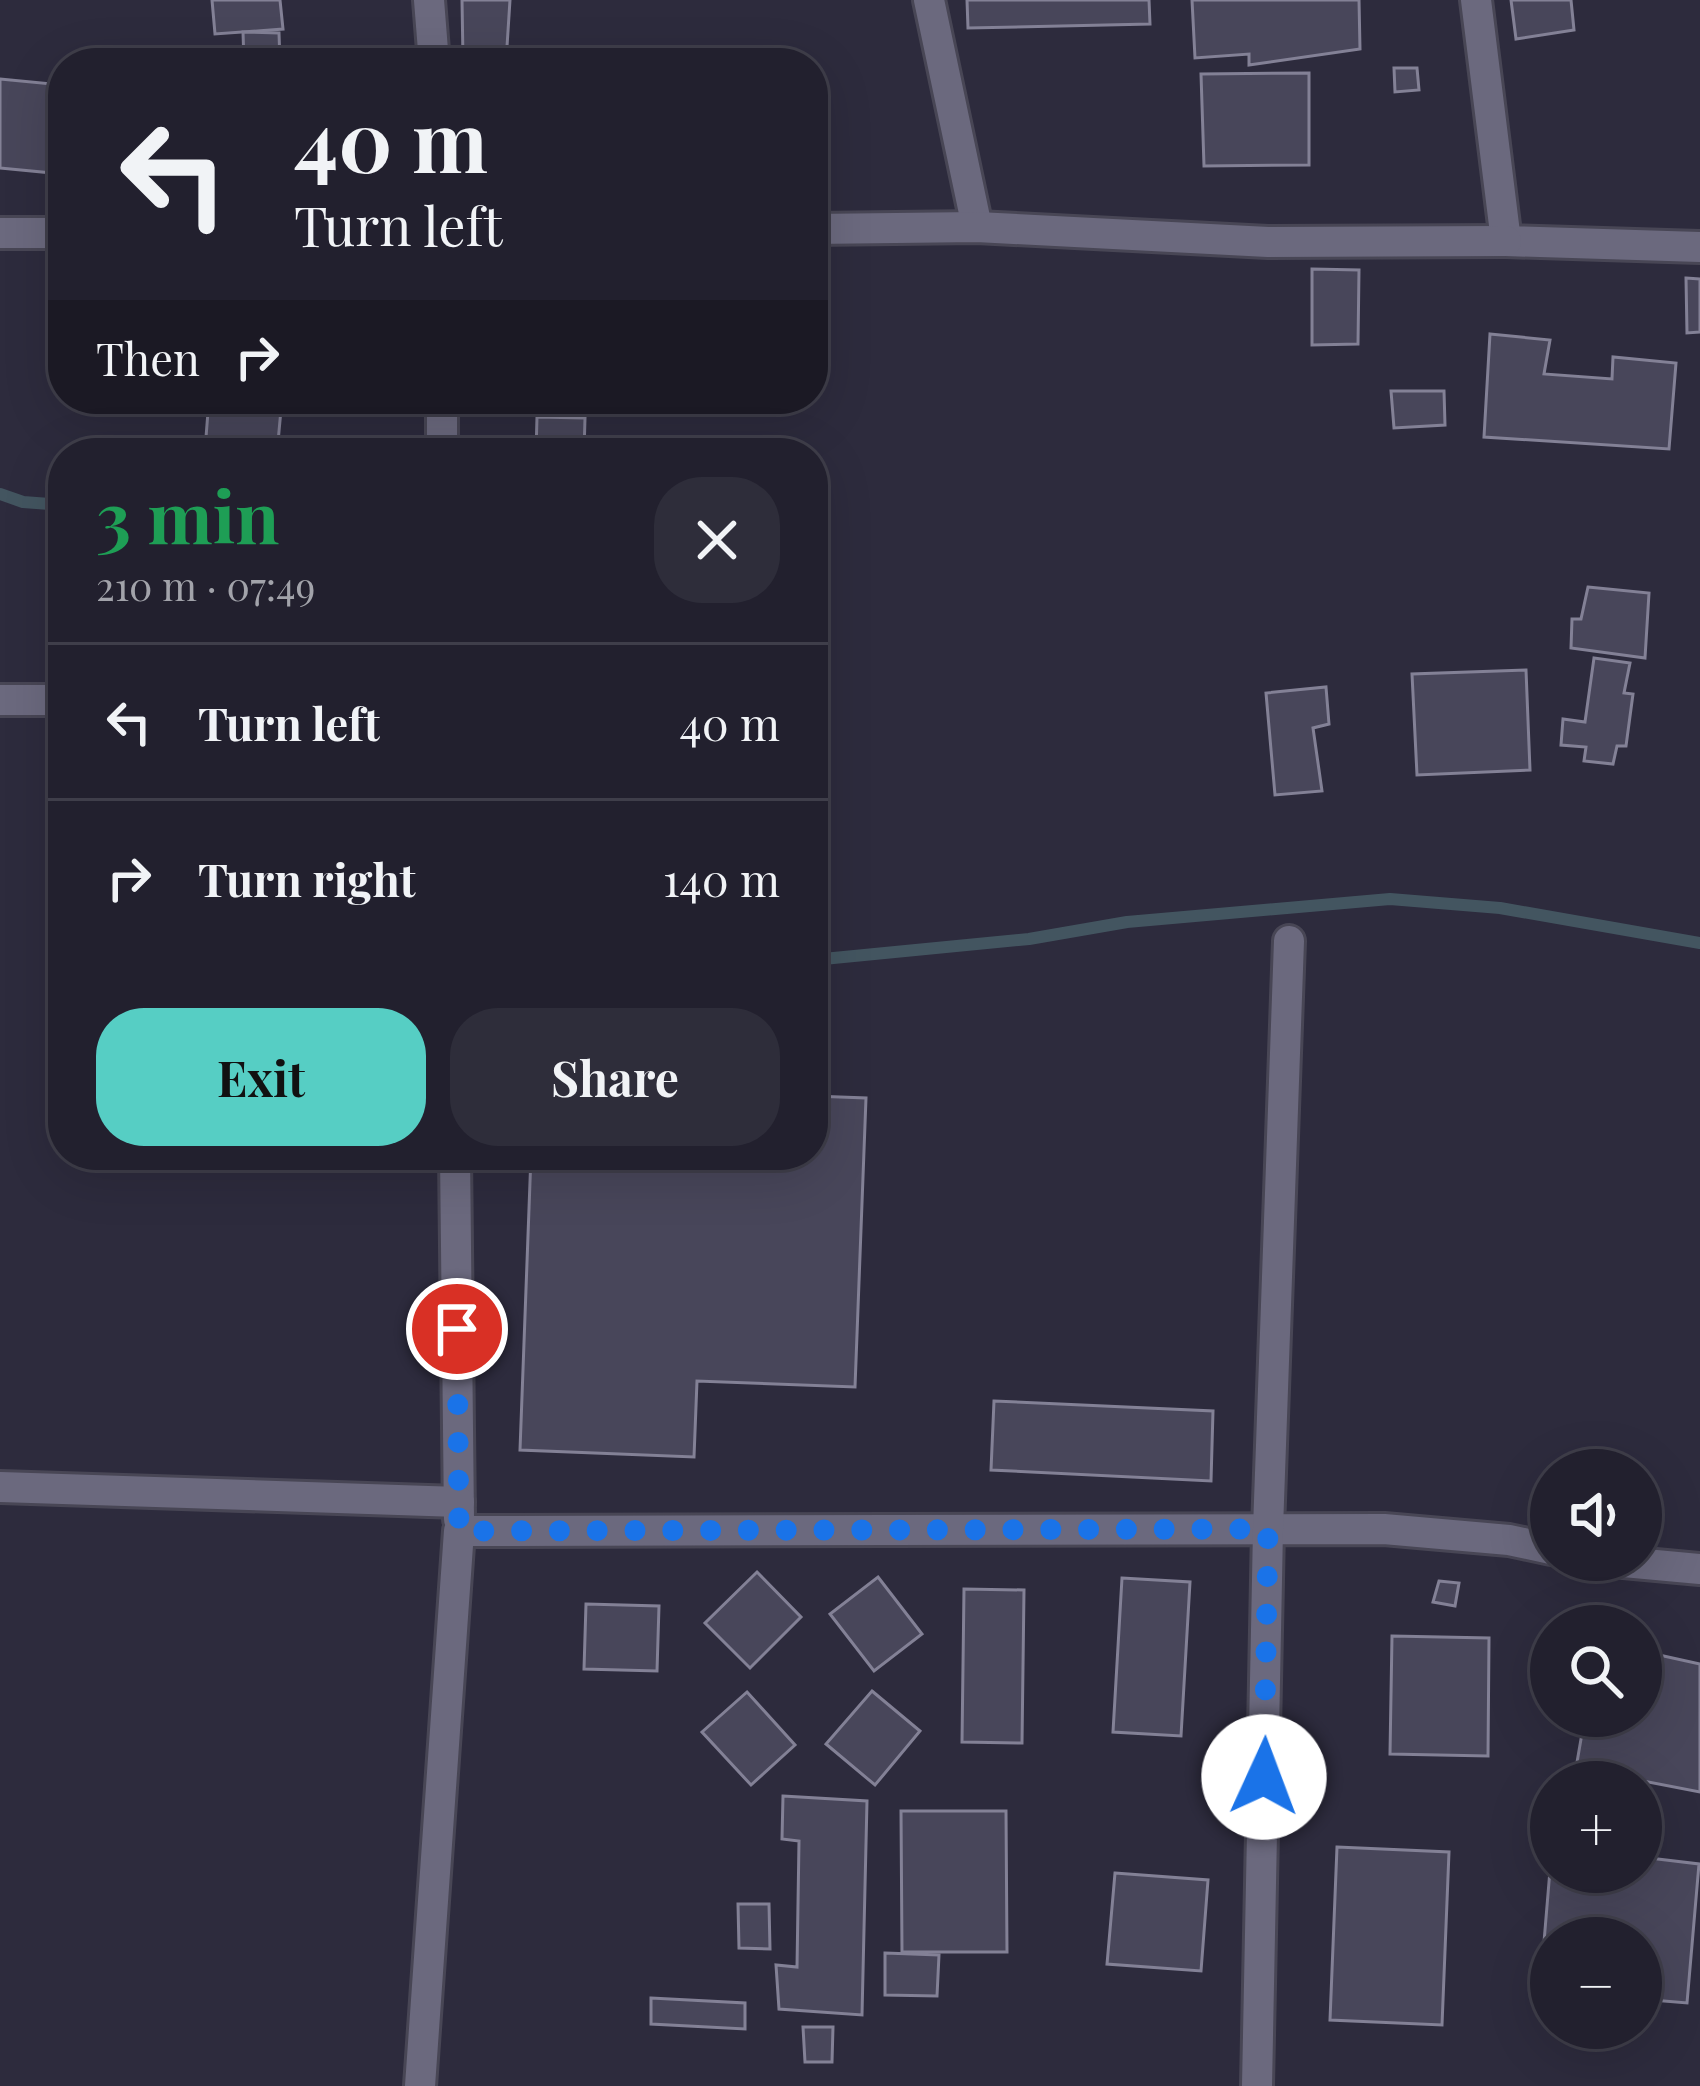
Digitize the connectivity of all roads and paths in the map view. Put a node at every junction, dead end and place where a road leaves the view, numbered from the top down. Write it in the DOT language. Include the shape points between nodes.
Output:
graph roads {
  1 [pos="429,0"];
  2 [pos="929,0"];
  3 [pos="1476,0"];
  4 [pos="433,48"];
  5 [pos="976,226"];
  6 [pos="828,229"];
  7 [pos="48,232"];
  8 [pos="0,233"];
  9 [pos="1506,241"];
  10 [pos="1700,247"];
  11 [pos="0,700"];
  12 [pos="48,700"];
  13 [pos="1288,941"];
  14 [pos="455,1170"];
  15 [pos="0,1487"];
  16 [pos="459,1517"];
  17 [pos="1268,1529"];
  18 [pos="1530,1544"];
  19 [pos="1662,1566"];
  20 [pos="1700,1569"];
  21 [pos="420,2086"];
  22 [pos="1257,2086"];
  1 -- 4 [label="street"];
  2 -- 5 [label="street"];
  3 -- 9 [label="street"];
  5 -- 6 [label="street"];
  5 -- 9 [label="street" via="1268,242"];
  7 -- 8 [label="street"];
  9 -- 10 [label="street"];
  11 -- 12 [label="street"];
  13 -- 17 [label="street"];
  14 -- 16 [label="street"];
  15 -- 16 [label="street"];
  16 -- 17 [label="street"];
  16 -- 21 [label="street"];
  17 -- 18 [label="street" via="1384,1528"];
  17 -- 22 [label="street"];
  19 -- 20 [label="street"];
}
